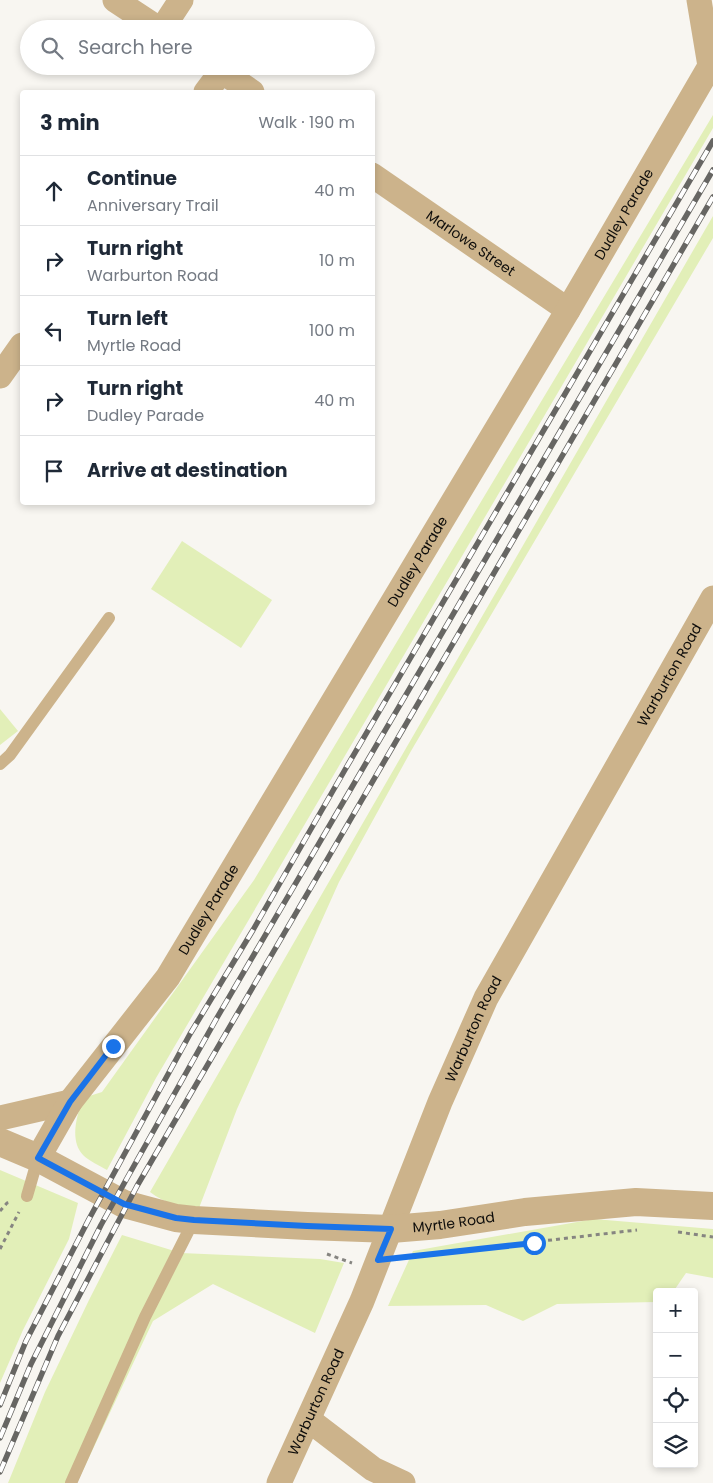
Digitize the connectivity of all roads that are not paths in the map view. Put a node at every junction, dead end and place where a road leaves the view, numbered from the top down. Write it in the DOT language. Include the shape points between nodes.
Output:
graph roads {
  1 [pos="115,0"];
  2 [pos="181,0"];
  3 [pos="699,0"];
  4 [pos="147,20"];
  5 [pos="167,20"];
  6 [pos="214,75"];
  7 [pos="226,75"];
  8 [pos="207,90"];
  9 [pos="249,90"];
  10 [pos="375,178"];
  11 [pos="568,310"];
  12 [pos="20,348"];
  13 [pos="0,376"];
  14 [pos="713,598"];
  15 [pos="108,618"];
  16 [pos="0,764"];
  17 [pos="70,1102"];
  18 [pos="0,1118"];
  19 [pos="0,1142"];
  20 [pos="38,1158"];
  21 [pos="27,1196"];
  22 [pos="713,1206"];
  23 [pos="194,1220"];
  24 [pos="391,1229"];
  25 [pos="309,1420"];
  26 [pos="70,1483"];
  27 [pos="278,1483"];
  28 [pos="404,1483"];
  1 -- 4 [label="street"];
  2 -- 5 [label="street"];
  3 -- 11 [label="street, Dudley Parade" via="710,66"];
  6 -- 8 [label="street"];
  7 -- 9 [label="street"];
  10 -- 11 [label="street, Marlowe Street"];
  11 -- 17 [label="street, Dudley Parade" via="168,976"];
  12 -- 13 [label="street"];
  14 -- 24 [label="street, Warburton Road" via="486,998 440,1102"];
  15 -- 16 [label="lane" via="10,755"];
  17 -- 18 [label="street"];
  17 -- 20 [label="street, Dudley Parade"];
  19 -- 20 [label="street, Myrtle Road"];
  20 -- 21 [label="lane"];
  20 -- 23 [label="street, Myrtle Road" via="124,1204"];
  22 -- 24 [label="street, Myrtle Road" via="636,1202"];
  23 -- 24 [label="street, Myrtle Road"];
  23 -- 26 [label="lane" via="145,1318"];
  24 -- 25 [label="street, Warburton Road"];
  25 -- 27 [label="street, Warburton Road"];
  25 -- 28 [label="street" via="373,1469"];
}
